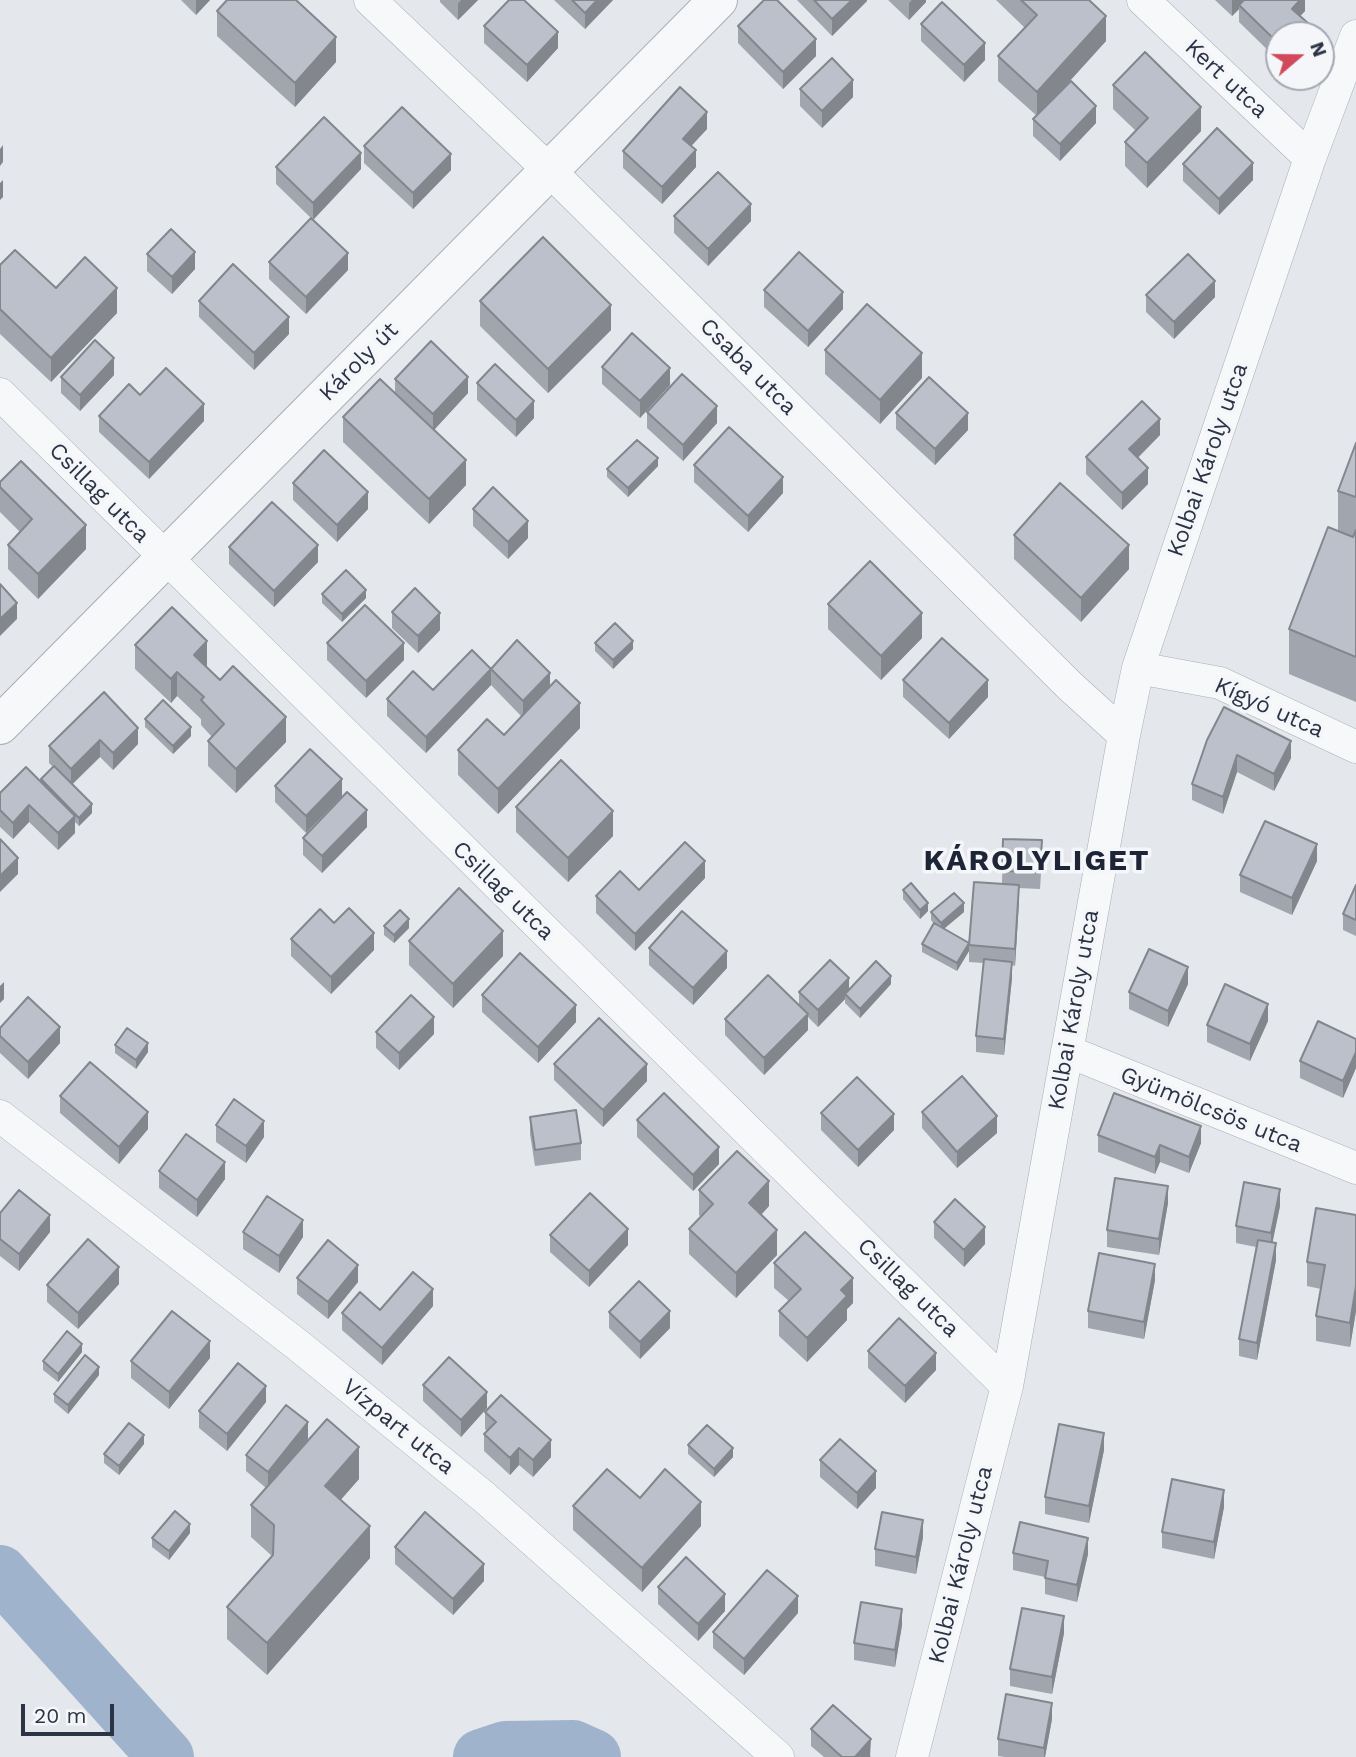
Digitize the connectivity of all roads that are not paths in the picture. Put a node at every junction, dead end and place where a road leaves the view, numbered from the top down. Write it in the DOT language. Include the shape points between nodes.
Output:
graph roads {
  1 [pos="370,0"];
  2 [pos="718,0"];
  3 [pos="1143,0"];
  4 [pos="1356,36"];
  5 [pos="1310,158"];
  6 [pos="550,171"];
  7 [pos="0,394"];
  8 [pos="164,558"];
  9 [pos="1138,668"];
  10 [pos="0,725"];
  11 [pos="1124,735"];
  12 [pos="1356,747"];
  13 [pos="1067,1051"];
  14 [pos="0,1116"];
  15 [pos="1356,1168"];
  16 [pos="1007,1386"];
  17 [pos="778,1757"];
  18 [pos="912,1757"];
  1 -- 6 [label="street, Csaba utca"];
  2 -- 6 [label="street, Károly út"];
  3 -- 5 [label="street, Kert utca"];
  4 -- 5 [label="street, Kolbai Károly utca"];
  5 -- 9 [label="street, Kolbai Károly utca"];
  6 -- 8 [label="street, Károly út"];
  6 -- 11 [label="street, Csaba utca"];
  7 -- 8 [label="street, Csillag utca"];
  8 -- 10 [label="street, Károly út"];
  8 -- 16 [label="street, Csillag utca"];
  9 -- 11 [label="street, Kolbai Károly utca"];
  9 -- 12 [label="street, Kígyó utca" via="1220,683"];
  11 -- 13 [label="street, Kolbai Károly utca"];
  13 -- 15 [label="street, Gyümölcsös utca"];
  13 -- 16 [label="street, Kolbai Károly utca"];
  14 -- 17 [label="street, Vízpart utca" via="299,1346 484,1497"];
  16 -- 18 [label="street, Kolbai Károly utca"];
}
